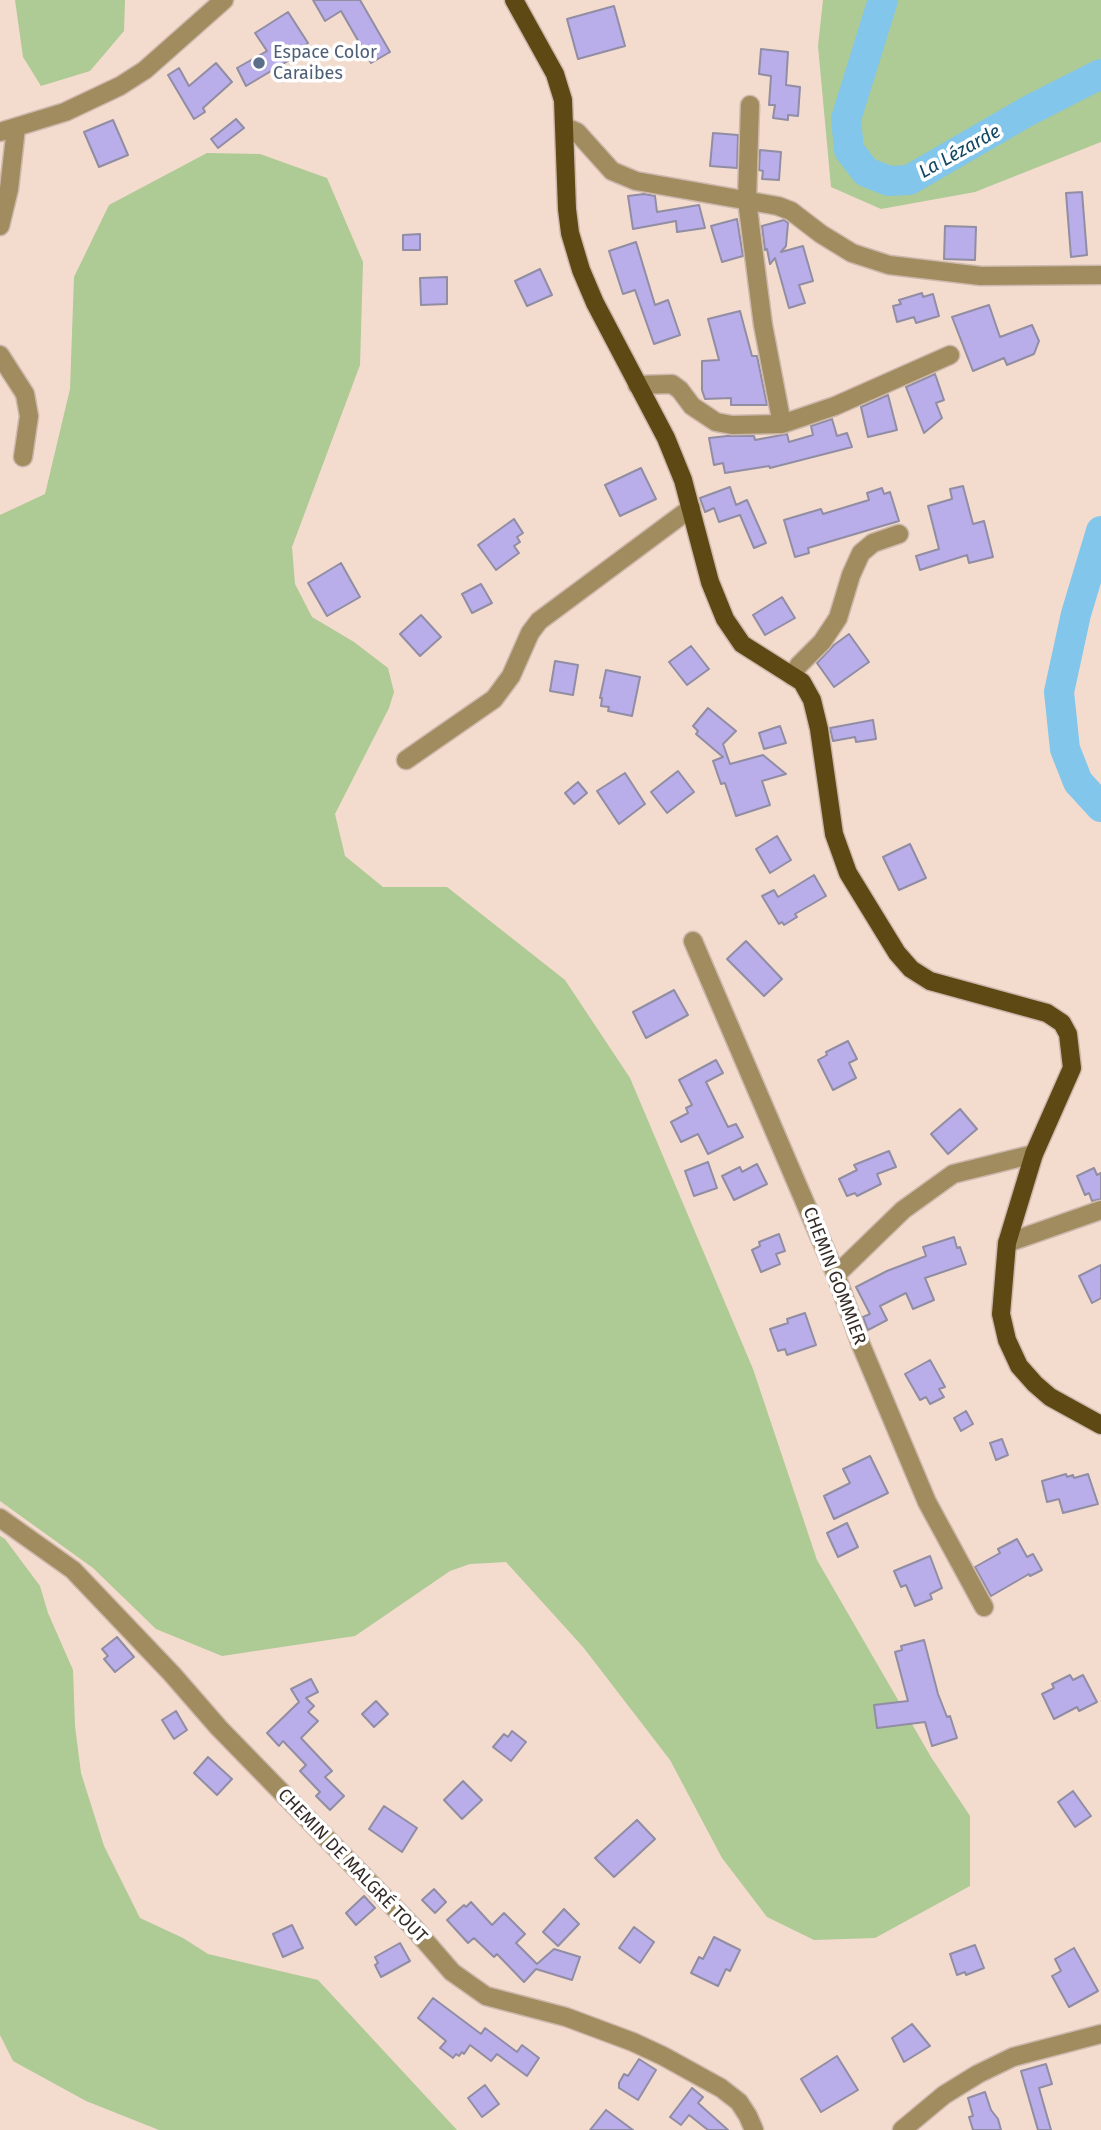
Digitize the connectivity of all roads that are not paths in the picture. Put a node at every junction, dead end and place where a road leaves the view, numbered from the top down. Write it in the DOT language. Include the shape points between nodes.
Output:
graph roads {
  1 [pos="224,0"];
  2 [pos="514,0"];
  3 [pos="750,105"];
  4 [pos="565,127"];
  5 [pos="8,130"];
  6 [pos="747,200"];
  7 [pos="0,226"];
  8 [pos="1101,275"];
  9 [pos="0,355"];
  10 [pos="950,355"];
  11 [pos="637,385"];
  12 [pos="782,424"];
  13 [pos="23,457"];
  14 [pos="691,508"];
  15 [pos="899,534"];
  16 [pos="792,676"];
  17 [pos="406,760"];
  18 [pos="694,941"];
  19 [pos="1034,1154"];
  20 [pos="1101,1210"];
  21 [pos="1007,1243"];
  22 [pos="836,1275"];
  23 [pos="1101,1425"];
  24 [pos="0,1518"];
  25 [pos="984,1607"];
  26 [pos="1101,2034"];
  27 [pos="754,2130"];
  28 [pos="902,2130"];
  1 -- 5 [label="street" via="145,70 120,86 65,112"];
  2 -- 4 [label="main road" via="555,74"];
  3 -- 6 [label="street"];
  4 -- 6 [label="street" via="577,132 612,171 636,181"];
  4 -- 11 [label="main road" via="570,233 595,303"];
  5 -- 7 [label="street" via="9,189"];
  6 -- 8 [label="street" via="791,211 852,253 889,265 981,276"];
  6 -- 12 [label="street"];
  9 -- 13 [label="street" via="25,394 29,416"];
  10 -- 12 [label="street"];
  11 -- 12 [label="street" via="672,384 692,406 716,422"];
  11 -- 14 [label="main road" via="666,438"];
  14 -- 16 [label="main road" via="710,582 725,619 742,644"];
  14 -- 17 [label="street" via="538,621 511,676 494,699"];
  15 -- 16 [label="street" via="873,542 861,553 834,625"];
  16 -- 19 [label="main road" via="802,682 812,701 841,856 897,953 930,981 1047,1013 1062,1023 1068,1034 1072,1068"];
  18 -- 22 [label="street, CHEMIN GOMMIER"];
  19 -- 21 [label="main road"];
  19 -- 22 [label="street" via="953,1174 903,1210"];
  20 -- 21 [label="street"];
  21 -- 23 [label="main road" via="1001,1314 1019,1366 1050,1397"];
  22 -- 25 [label="street, CHEMIN GOMMIER" via="927,1502"];
  24 -- 27 [label="street, CHEMIN DE MALGRÉ TOUT" via="73,1570 452,1972 486,1996 566,2017 663,2056 739,2102"];
  26 -- 28 [label="street" via="1013,2057 944,2095"];
}
